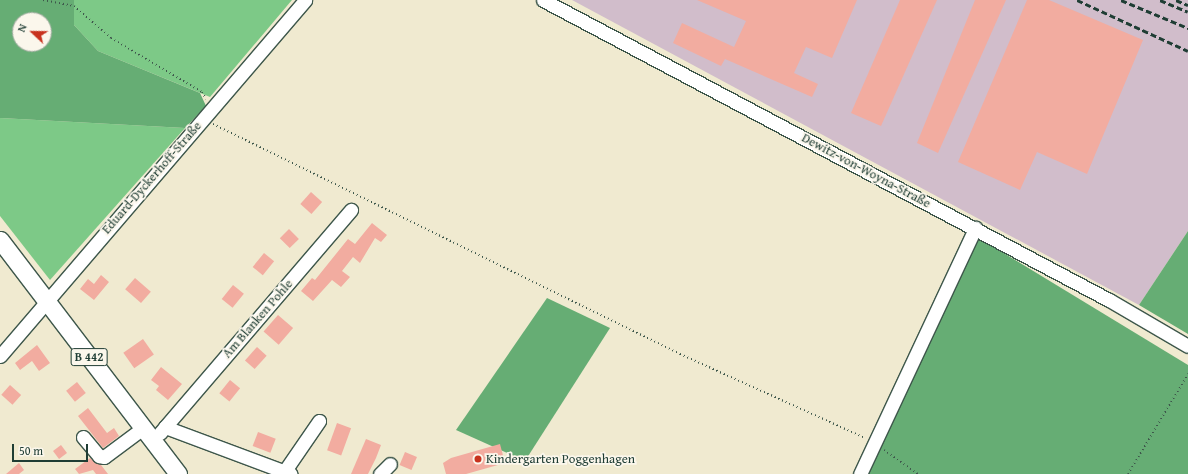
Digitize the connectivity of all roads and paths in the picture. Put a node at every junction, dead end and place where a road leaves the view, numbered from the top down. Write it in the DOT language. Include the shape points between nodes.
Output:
graph roads {
  1 [pos="43,0"];
  2 [pos="305,0"];
  3 [pos="543,0"];
  4 [pos="212,109"];
  5 [pos="203,119"];
  6 [pos="351,210"];
  7 [pos="975,228"];
  8 [pos="0,240"];
  9 [pos="46,300"];
  10 [pos="1188,346"];
  11 [pos="0,356"];
  12 [pos="1188,374"];
  13 [pos="319,421"];
  14 [pos="164,427"];
  15 [pos="148,435"];
  16 [pos="83,437"];
  17 [pos="874,443"];
  18 [pos="390,464"];
  19 [pos="287,473"];
  20 [pos="178,474"];
  21 [pos="380,474"];
  22 [pos="860,474"];
  23 [pos="918,474"];
  24 [pos="1128,474"];
  1 -- 4 [label="path" via="74,6 111,38 202,92"];
  2 -- 4 [label="street, Eduard-Dyckerhoff-Straße"];
  3 -- 7 [label="street, Dewitz-von-Woyna-Straße"];
  4 -- 5 [label="street, Eduard-Dyckerhoff-Straße"];
  5 -- 9 [label="street, Eduard-Dyckerhoff-Straße"];
  5 -- 17 [label="path" via="680,354"];
  6 -- 14 [label="street, Am Blanken Pohle"];
  7 -- 10 [label="street, Dewitz-von-Woyna-Straße"];
  7 -- 17 [label="street"];
  8 -- 9 [label="main road, B 442"];
  9 -- 11 [label="street, Eduard-Dyckerhoff-Straße"];
  9 -- 15 [label="main road, B 442"];
  12 -- 24 [label="path"];
  13 -- 19 [label="street"];
  14 -- 15 [label="street, Am Blanken Pohle"];
  14 -- 19 [label="street"];
  15 -- 16 [label="street, Am Blanken Pohle" via="104,457 99,456"];
  15 -- 20 [label="main road, B 442"];
  17 -- 22 [label="street"];
  17 -- 23 [label="path"];
  18 -- 21 [label="street"];
}
